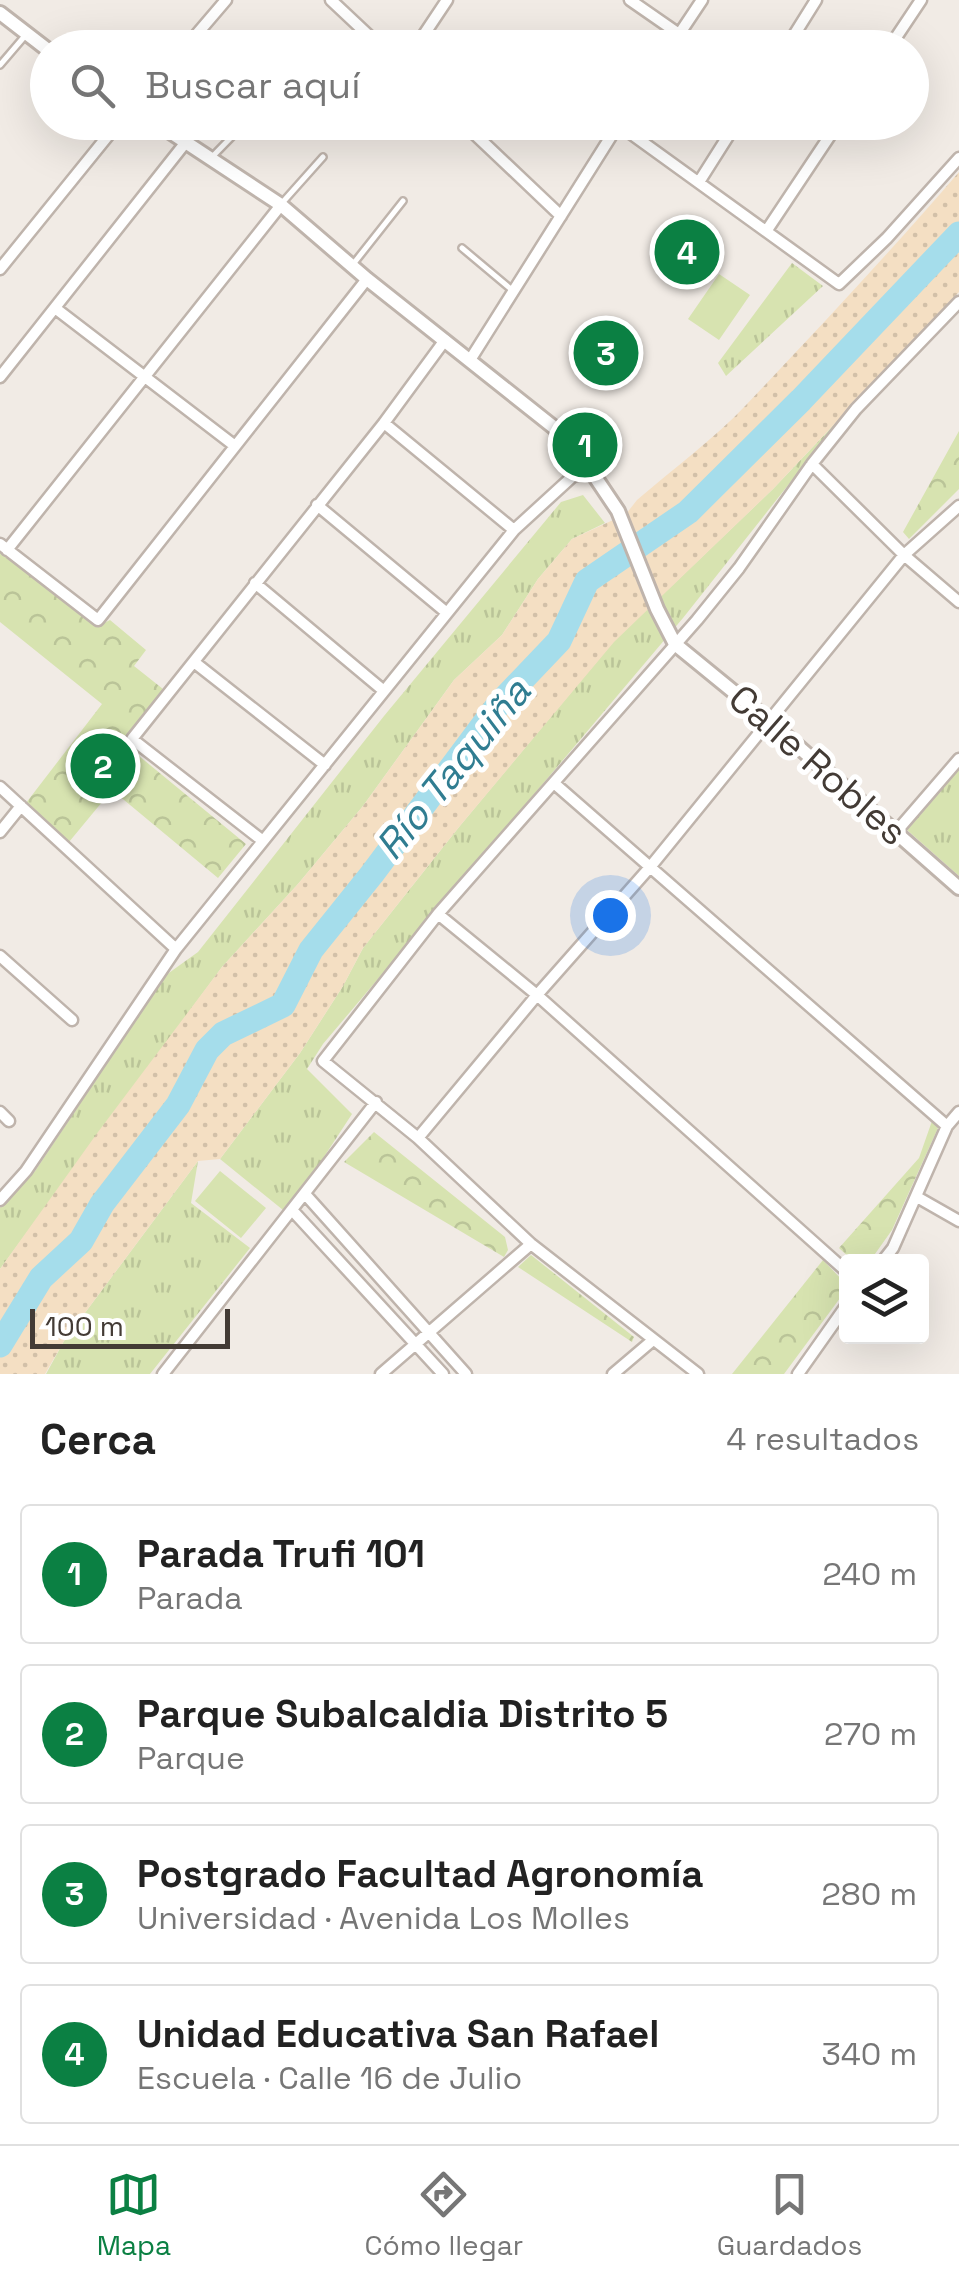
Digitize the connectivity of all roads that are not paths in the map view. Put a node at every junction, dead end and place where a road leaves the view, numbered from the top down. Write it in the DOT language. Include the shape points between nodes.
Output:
graph roads {
  1 [pos="226,0"];
  2 [pos="331,0"];
  3 [pos="447,0"];
  4 [pos="630,0"];
  5 [pos="702,0"];
  6 [pos="816,0"];
  7 [pos="921,0"];
  8 [pos="0,13"];
  9 [pos="200,30"];
  10 [pos="363,30"];
  11 [pos="427,30"];
  12 [pos="673,30"];
  13 [pos="682,30"];
  14 [pos="797,30"];
  15 [pos="902,30"];
  16 [pos="27,34"];
  17 [pos="30,36"];
  18 [pos="0,65"];
  19 [pos="104,140"];
  20 [pos="183,140"];
  21 [pos="228,140"];
  22 [pos="481,140"];
  23 [pos="610,140"];
  24 [pos="642,140"];
  25 [pos="727,140"];
  26 [pos="827,140"];
  27 [pos="186,142"];
  28 [pos="323,157"];
  29 [pos="211,158"];
  30 [pos="959,158"];
  31 [pos="700,182"];
  32 [pos="403,202"];
  33 [pos="281,205"];
  34 [pos="561,216"];
  35 [pos="767,230"];
  36 [pos="462,248"];
  37 [pos="352,265"];
  38 [pos="0,269"];
  39 [pos="367,279"];
  40 [pos="512,290"];
  41 [pos="959,302"];
  42 [pos="56,308"];
  43 [pos="445,340"];
  44 [pos="470,360"];
  45 [pos="145,376"];
  46 [pos="0,377"];
  47 [pos="384,423"];
  48 [pos="235,446"];
  49 [pos="812,464"];
  50 [pos="592,470"];
  51 [pos="317,505"];
  52 [pos="959,506"];
  53 [pos="514,530"];
  54 [pos="4,547"];
  55 [pos="904,554"];
  56 [pos="255,582"];
  57 [pos="959,602"];
  58 [pos="447,612"];
  59 [pos="675,644"];
  60 [pos="194,662"];
  61 [pos="384,691"];
  62 [pos="768,720"];
  63 [pos="959,759"];
  64 [pos="324,765"];
  65 [pos="555,784"];
  66 [pos="0,788"];
  67 [pos="21,806"];
  68 [pos="0,832"];
  69 [pos="896,832"];
  70 [pos="263,841"];
  71 [pos="651,866"];
  72 [pos="959,888"];
  73 [pos="438,914"];
  74 [pos="176,949"];
  75 [pos="0,956"];
  76 [pos="537,996"];
  77 [pos="72,1020"];
  78 [pos="376,1102"];
  79 [pos="959,1112"];
  80 [pos="947,1126"];
  81 [pos="418,1138"];
  82 [pos="305,1194"];
  83 [pos="917,1197"];
  84 [pos="0,1200"];
  85 [pos="292,1210"];
  86 [pos="959,1221"];
  87 [pos="530,1244"];
  88 [pos="888,1254"];
  89 [pos="839,1265"];
  90 [pos="839,1316"];
  91 [pos="429,1332"];
  92 [pos="652,1340"];
  93 [pos="416,1343"];
  94 [pos="163,1374"];
  95 [pos="381,1374"];
  96 [pos="443,1374"];
  97 [pos="466,1374"];
  98 [pos="613,1374"];
  99 [pos="698,1374"];
  100 [pos="798,1374"];
  1 -- 9 [label="street"];
  2 -- 10 [label="street"];
  3 -- 11 [label="street"];
  4 -- 12 [label="street"];
  5 -- 13 [label="street"];
  6 -- 14 [label="street"];
  7 -- 15 [label="street"];
  8 -- 16 [label="street"];
  16 -- 17 [label="street"];
  16 -- 18 [label="lane"];
  19 -- 38 [label="street"];
  20 -- 27 [label="street"];
  21 -- 29 [label="lane"];
  22 -- 34 [label="street"];
  23 -- 34 [label="street"];
  24 -- 31 [label="street"];
  25 -- 31 [label="street"];
  26 -- 35 [label="street"];
  27 -- 29 [label="street"];
  27 -- 42 [label="street"];
  28 -- 33 [label="lane"];
  29 -- 33 [label="street"];
  30 -- 35 [label="street" via="839,284"];
  31 -- 35 [label="street"];
  32 -- 37 [label="lane"];
  33 -- 37 [label="street"];
  33 -- 45 [label="street"];
  34 -- 40 [label="street"];
  36 -- 40 [label="lane"];
  37 -- 39 [label="street"];
  39 -- 43 [label="street"];
  39 -- 48 [label="street"];
  40 -- 44 [label="street"];
  41 -- 49 [label="street"];
  42 -- 45 [label="street"];
  42 -- 46 [label="street"];
  43 -- 44 [label="street"];
  43 -- 47 [label="street"];
  44 -- 50 [label="street" via="571,441"];
  45 -- 48 [label="street"];
  45 -- 54 [label="street"];
  47 -- 51 [label="street"];
  47 -- 53 [label="street"];
  48 -- 54 [label="street" via="98,620"];
  49 -- 55 [label="street"];
  49 -- 59 [label="street"];
  50 -- 53 [label="street" via="573,476"];
  50 -- 59 [label="street" via="618,512"];
  51 -- 56 [label="street"];
  51 -- 58 [label="street"];
  52 -- 55 [label="street"];
  53 -- 58 [label="street"];
  55 -- 57 [label="street"];
  55 -- 62 [label="street"];
  56 -- 60 [label="street"];
  56 -- 61 [label="street"];
  58 -- 61 [label="street"];
  59 -- 62 [label="street, Calle Robles"];
  59 -- 65 [label="street"];
  60 -- 64 [label="street"];
  60 -- 70 [label="street" via="132,739"];
  61 -- 64 [label="street"];
  62 -- 69 [label="street, Calle Robles"];
  62 -- 71 [label="street"];
  63 -- 69 [label="street"];
  64 -- 70 [label="street"];
  65 -- 71 [label="street"];
  65 -- 73 [label="street"];
  66 -- 67 [label="street"];
  67 -- 68 [label="street"];
  67 -- 74 [label="street"];
  69 -- 72 [label="street, Calle Robles"];
  70 -- 74 [label="street"];
  71 -- 76 [label="street"];
  71 -- 80 [label="street"];
  73 -- 76 [label="street"];
  73 -- 78 [label="street" via="323,1061"];
  74 -- 84 [label="street"];
  75 -- 77 [label="street"];
  76 -- 81 [label="street"];
  76 -- 89 [label="street"];
  78 -- 81 [label="street"];
  78 -- 82 [label="street"];
  79 -- 80 [label="street"];
  80 -- 83 [label="street"];
  81 -- 87 [label="street"];
  82 -- 85 [label="street"];
  82 -- 91 [label="street"];
  83 -- 86 [label="street"];
  83 -- 88 [label="street"];
  85 -- 93 [label="street"];
  85 -- 94 [label="street"];
  87 -- 91 [label="street"];
  87 -- 92 [label="street"];
  90 -- 100 [label="street"];
  91 -- 93 [label="street"];
  91 -- 97 [label="street"];
  92 -- 98 [label="street"];
  92 -- 99 [label="street"];
  93 -- 95 [label="street"];
  93 -- 96 [label="street"];
}
